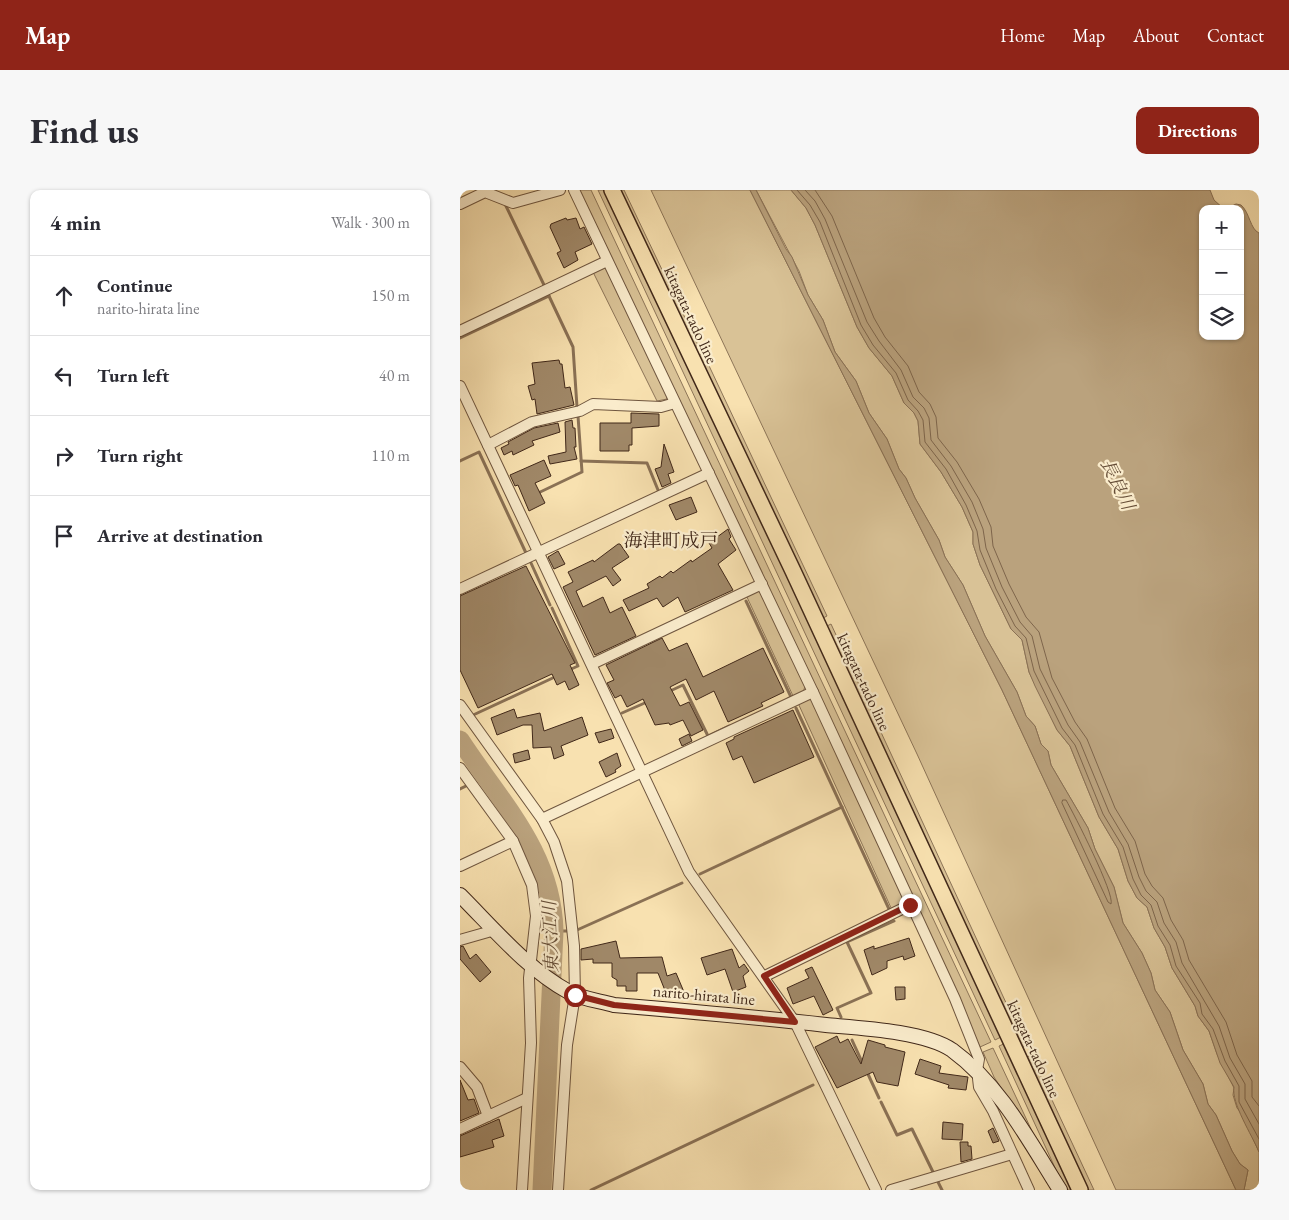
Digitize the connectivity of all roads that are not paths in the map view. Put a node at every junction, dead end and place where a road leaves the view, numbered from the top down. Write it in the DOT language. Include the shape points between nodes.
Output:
graph roads {
  1 [pos="560,190"];
  2 [pos="574,190"];
  3 [pos="612,190"];
  4 [pos="460,204"];
  5 [pos="607,260"];
  6 [pos="460,331"];
  7 [pos="460,386"];
  8 [pos="675,403"];
  9 [pos="488,445"];
  10 [pos="709,473"];
  11 [pos="539,551"];
  12 [pos="762,584"];
  13 [pos="460,590"];
  14 [pos="592,664"];
  15 [pos="813,692"];
  16 [pos="460,705"];
  17 [pos="460,768"];
  18 [pos="642,772"];
  19 [pos="542,819"];
  20 [pos="513,840"];
  21 [pos="460,866"];
  22 [pos="460,895"];
  23 [pos="910,905"];
  24 [pos="496,930"];
  25 [pos="460,940"];
  26 [pos="533,968"];
  27 [pos="764,976"];
  28 [pos="573,994"];
  29 [pos="795,1022"];
  30 [pos="460,1067"];
  31 [pos="977,1070"];
  32 [pos="527,1098"];
  33 [pos="488,1116"];
  34 [pos="460,1129"];
  35 [pos="1012,1154"];
  36 [pos="522,1190"];
  37 [pos="558,1190"];
  38 [pos="876,1190"];
  39 [pos="891,1190"];
  40 [pos="1029,1190"];
  41 [pos="1060,1190"];
  42 [pos="1080,1190"];
  1 -- 4 [label="street" via="513,203 485,192"];
  2 -- 5 [label="street"];
  3 -- 42 [label="main road, kitagata-tado line"];
  5 -- 6 [label="street"];
  5 -- 8 [label="street"];
  7 -- 9 [label="street"];
  8 -- 9 [label="street" via="661,407 592,404 580,411 532,422"];
  8 -- 10 [label="street"];
  9 -- 11 [label="street"];
  10 -- 11 [label="street"];
  10 -- 12 [label="street"];
  11 -- 13 [label="street"];
  11 -- 14 [label="street"];
  12 -- 14 [label="street"];
  12 -- 15 [label="street"];
  14 -- 18 [label="street"];
  15 -- 18 [label="street"];
  15 -- 23 [label="street"];
  16 -- 19 [label="street"];
  17 -- 20 [label="street"];
  18 -- 19 [label="street"];
  18 -- 27 [label="street" via="689,872"];
  19 -- 28 [label="street" via="554,842 567,881 574,946"];
  20 -- 21 [label="street"];
  20 -- 26 [label="street" via="532,885 536,916"];
  22 -- 24 [label="main road, narito-hirata line"];
  23 -- 27 [label="street"];
  23 -- 31 [label="street" via="955,999 978,1059"];
  24 -- 25 [label="street"];
  24 -- 26 [label="main road, narito-hirata line"];
  26 -- 28 [label="main road, narito-hirata line"];
  26 -- 32 [label="street"];
  27 -- 29 [label="street"];
  28 -- 29 [label="main road, narito-hirata line" via="614,1005"];
  28 -- 37 [label="street"];
  29 -- 31 [label="main road, narito-hirata line" via="918,1037 950,1048"];
  29 -- 38 [label="street"];
  30 -- 33 [label="street" via="476,1087"];
  31 -- 35 [label="street" via="979,1087"];
  31 -- 41 [label="main road, narito-hirata line" via="1000,1097"];
  32 -- 33 [label="street"];
  32 -- 36 [label="street"];
  33 -- 34 [label="street"];
  35 -- 39 [label="street"];
  35 -- 40 [label="street"];
}
